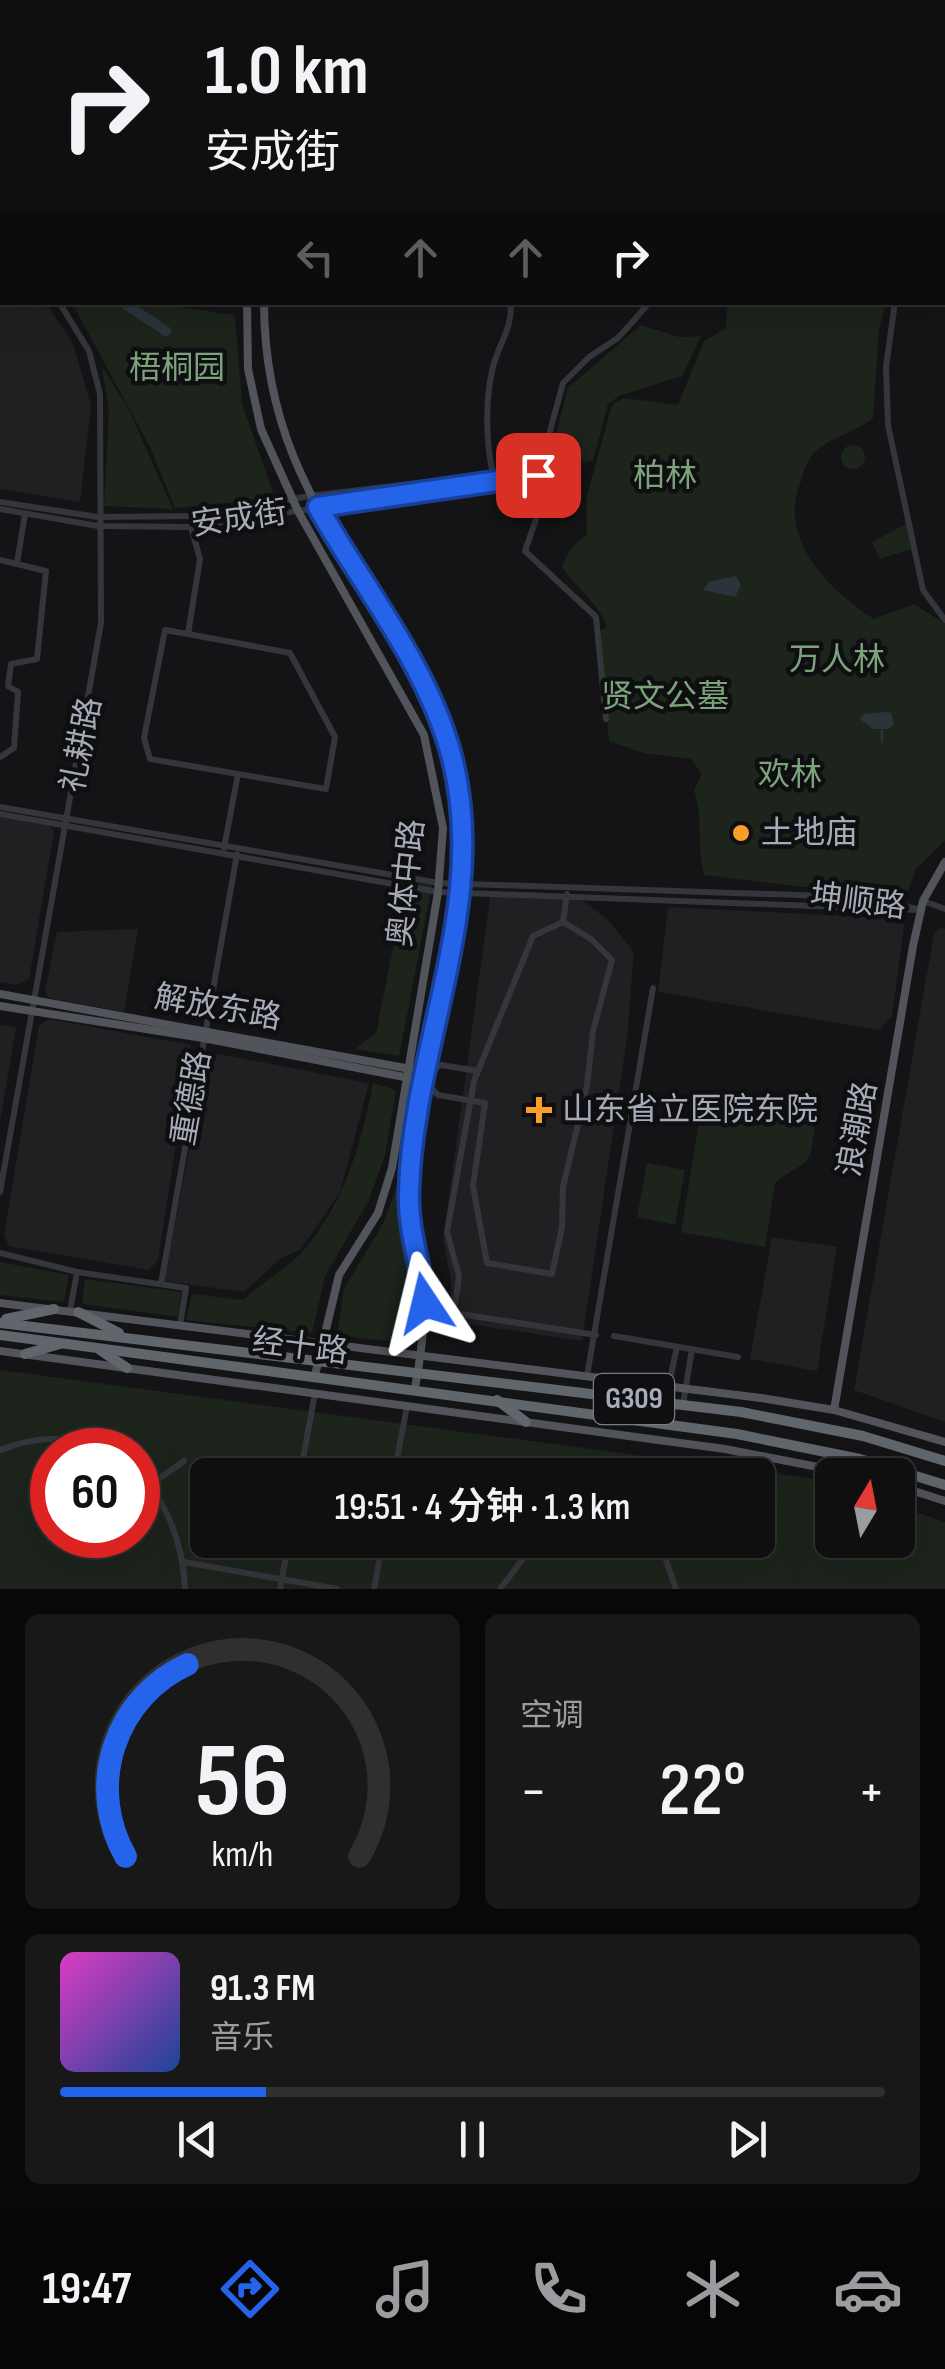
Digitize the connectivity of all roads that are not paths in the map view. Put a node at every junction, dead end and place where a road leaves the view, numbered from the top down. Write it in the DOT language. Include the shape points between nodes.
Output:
graph roads {
  1 [pos="60,305"];
  2 [pos="247,305"];
  3 [pos="264,305"];
  4 [pos="511,305"];
  5 [pos="647,305"];
  6 [pos="895,305"];
  7 [pos="539,471"];
  8 [pos="492,474"];
  9 [pos="310,496"];
  10 [pos="294,500"];
  11 [pos="0,502"];
  12 [pos="318,507"];
  13 [pos="0,510"];
  14 [pos="298,511"];
  15 [pos="25,514"];
  16 [pos="98,521"];
  17 [pos="191,527"];
  18 [pos="0,560"];
  19 [pos="17,564"];
  20 [pos="945,620"];
  21 [pos="188,634"];
  22 [pos="606,719"];
  23 [pos="0,757"];
  24 [pos="238,774"];
  25 [pos="0,810"];
  26 [pos="67,822"];
  27 [pos="224,849"];
  28 [pos="237,854"];
  29 [pos="945,862"];
  30 [pos="461,885"];
  31 [pos="438,887"];
  32 [pos="567,892"];
  33 [pos="922,905"];
  34 [pos="945,909"];
  35 [pos="563,922"];
  36 [pos="654,988"];
  37 [pos="0,994"];
  38 [pos="33,1000"];
  39 [pos="0,1006"];
  40 [pos="32,1012"];
  41 [pos="203,1034"];
  42 [pos="478,1071"];
  43 [pos="406,1072"];
  44 [pos="426,1076"];
  45 [pos="471,1100"];
  46 [pos="456,1183"];
  47 [pos="473,1186"];
  48 [pos="0,1192"];
  49 [pos="0,1253"];
  50 [pos="77,1272"];
  51 [pos="161,1284"];
  52 [pos="0,1303"];
  53 [pos="54,1309"];
  54 [pos="74,1311"];
  55 [pos="0,1322"];
  56 [pos="180,1325"];
  57 [pos="596,1334"];
  58 [pos="0,1335"];
  59 [pos="614,1336"];
  60 [pos="129,1338"];
  61 [pos="66,1342"];
  62 [pos="322,1342"];
  63 [pos="96,1346"];
  64 [pos="676,1347"];
  65 [pos="692,1349"];
  66 [pos="0,1351"];
  67 [pos="25,1354"];
  68 [pos="418,1355"];
  69 [pos="738,1357"];
  70 [pos="318,1361"];
  71 [pos="127,1368"];
  72 [pos="418,1373"];
  73 [pos="315,1374"];
  74 [pos="587,1376"];
  75 [pos="668,1386"];
  76 [pos="416,1388"];
  77 [pos="685,1388"];
  78 [pos="315,1394"];
  79 [pos="496,1399"];
  80 [pos="665,1403"];
  81 [pos="683,1405"];
  82 [pos="407,1406"];
  83 [pos="834,1410"];
  84 [pos="526,1422"];
  85 [pos="30,1439"];
  86 [pos="945,1442"];
  87 [pos="0,1450"];
  88 [pos="303,1458"];
  89 [pos="397,1458"];
  90 [pos="184,1460"];
  91 [pos="945,1460"];
  92 [pos="815,1466"];
  93 [pos="160,1478"];
  94 [pos="945,1485"];
  95 [pos="915,1491"];
  96 [pos="945,1501"];
  97 [pos="160,1502"];
  98 [pos="285,1558"];
  99 [pos="380,1558"];
  100 [pos="524,1558"];
  101 [pos="665,1558"];
  102 [pos="184,1562"];
  103 [pos="282,1579"];
  104 [pos="185,1589"];
  105 [pos="280,1589"];
  106 [pos="337,1589"];
  107 [pos="374,1589"];
  108 [pos="500,1589"];
  109 [pos="676,1589"];
  1 -- 16 [label="street, 礼耕路" via="88,351 100,394"];
  2 -- 10 [label="main road, 奥体中路" via="252,399"];
  3 -- 9 [label="main road, 奥体中路" via="268,386"];
  4 -- 8 [label="street" via="512,326 491,374"];
  5 -- 7 [label="street" via="563,383"];
  6 -- 20 [label="street" via="886,367 888,426 923,590"];
  7 -- 8 [label="street, 安成街"];
  7 -- 12 [label="street, 安成街"];
  7 -- 22 [label="street" via="543,499 526,551 596,617"];
  8 -- 9 [label="street, 安成街"];
  9 -- 10 [label="street"];
  9 -- 12 [label="main road, 奥体中路"];
  10 -- 14 [label="main road, 奥体中路"];
  10 -- 16 [label="street, 安成街" via="196,516"];
  11 -- 16 [label="street, 安成街"];
  12 -- 14 [label="street, 安成街"];
  12 -- 30 [label="main road, 奥体中路" via="442,725 456,776"];
  13 -- 15 [label="street, 安成街"];
  14 -- 17 [label="street, 安成街"];
  14 -- 31 [label="main road, 奥体中路" via="424,736 443,828"];
  15 -- 16 [label="street, 安成街"];
  15 -- 19 [label="street"];
  16 -- 17 [label="street, 安成街"];
  16 -- 26 [label="street, 礼耕路" via="101,623"];
  17 -- 21 [label="street" via="200,559"];
  18 -- 19 [label="street"];
  19 -- 23 [label="street" via="46,571 42,621 36,658 11,664 8,686 18,692 20,707 14,748"];
  21 -- 24 [label="street" via="165,630 144,738 150,759"];
  21 -- 24 [label="street" via="290,653 335,737 326,790"];
  24 -- 27 [label="street"];
  25 -- 26 [label="street, 坤顺路"];
  26 -- 27 [label="street, 坤顺路"];
  26 -- 38 [label="street, 礼耕路"];
  27 -- 28 [label="street, 坤顺路"];
  27 -- 31 [label="street, 坤顺路"];
  28 -- 31 [label="street, 坤顺路"];
  28 -- 41 [label="street, 重德路"];
  29 -- 33 [label="main road, 浪潮路"];
  30 -- 31 [label="street, 坤顺路"];
  30 -- 32 [label="street, 坤顺路"];
  30 -- 44 [label="main road, 奥体中路"];
  31 -- 43 [label="main road, 奥体中路"];
  32 -- 33 [label="street, 坤顺路"];
  32 -- 35 [label="street"];
  33 -- 34 [label="street, 坤顺路"];
  33 -- 83 [label="main road, 浪潮路"];
  35 -- 42 [label="street" via="533,936"];
  35 -- 47 [label="street" via="612,960 592,1031 552,1274 486,1262"];
  36 -- 57 [label="street"];
  37 -- 38 [label="main road, 解放东路"];
  38 -- 40 [label="street, 礼耕路"];
  38 -- 41 [label="main road, 解放东路"];
  39 -- 40 [label="main road, 解放东路"];
  40 -- 41 [label="main road, 解放东路"];
  40 -- 48 [label="street, 礼耕路"];
  41 -- 43 [label="main road, 解放东路"];
  41 -- 51 [label="street, 重德路"];
  42 -- 44 [label="street" via="441,1065"];
  42 -- 45 [label="street"];
  43 -- 44 [label="main road, 解放东路"];
  43 -- 62 [label="main road, 奥体中路" via="392,1168 379,1208 339,1276"];
  44 -- 45 [label="street" via="438,1094"];
  44 -- 68 [label="main road, 奥体中路" via="408,1190 425,1303"];
  45 -- 46 [label="street"];
  45 -- 47 [label="street" via="485,1103"];
  46 -- 47 [label="street"];
  46 -- 57 [label="street" via="448,1232 458,1276 454,1313"];
  49 -- 50 [label="street"];
  50 -- 51 [label="street"];
  50 -- 54 [label="street"];
  51 -- 56 [label="street" via="186,1288"];
  52 -- 53 [label="main road, 经十路"];
  53 -- 54 [label="main road, 经十路"];
  53 -- 55 [label="highway"];
  54 -- 56 [label="main road, 经十路"];
  54 -- 60 [label="highway"];
  55 -- 60 [label="highway, 经十路 / G309"];
  56 -- 62 [label="main road, 经十路"];
  57 -- 74 [label="street"];
  58 -- 61 [label="highway, 经十路 / G309"];
  59 -- 64 [label="street"];
  60 -- 70 [label="highway, 经十路 / G309"];
  61 -- 63 [label="highway, 经十路 / G309"];
  61 -- 67 [label="highway"];
  62 -- 68 [label="main road, 经十路"];
  62 -- 70 [label="main road, 奥体中路"];
  63 -- 71 [label="highway"];
  63 -- 73 [label="highway, 经十路 / G309"];
  64 -- 65 [label="street"];
  64 -- 75 [label="street"];
  65 -- 69 [label="street"];
  65 -- 77 [label="street"];
  66 -- 67 [label="main road, 经十路"];
  67 -- 71 [label="main road, 经十路"];
  68 -- 72 [label="main road, 奥体中路"];
  68 -- 74 [label="main road, 经十路"];
  70 -- 72 [label="highway, 经十路 / G309"];
  70 -- 73 [label="main road, 奥体中路"];
  71 -- 78 [label="main road, 经十路"];
  72 -- 76 [label="main road, 奥体中路"];
  72 -- 80 [label="highway, 经十路 / G309"];
  73 -- 76 [label="highway, 经十路 / G309"];
  74 -- 75 [label="main road, 经十路"];
  75 -- 77 [label="main road, 经十路"];
  75 -- 80 [label="street"];
  76 -- 79 [label="highway, 经十路 / G309"];
  77 -- 81 [label="street"];
  77 -- 83 [label="main road, 经十路"];
  78 -- 82 [label="main road, 经十路"];
  78 -- 88 [label="street"];
  79 -- 84 [label="highway"];
  79 -- 94 [label="highway, 经十路 / G309" via="812,1448"];
  80 -- 81 [label="highway, 经十路 / G309"];
  81 -- 91 [label="highway, 经十路 / G309" via="816,1426"];
  82 -- 84 [label="main road, 经十路"];
  82 -- 89 [label="street"];
  83 -- 86 [label="main road, 经十路"];
  84 -- 92 [label="main road, 经十路"];
  85 -- 87 [label="street"];
  90 -- 93 [label="street"];
  95 -- 96 [label="main road"];
  97 -- 102 [label="street"];
  98 -- 103 [label="street"];
  99 -- 107 [label="street"];
  100 -- 108 [label="street"];
  101 -- 109 [label="street"];
  102 -- 103 [label="street"];
  102 -- 104 [label="street"];
  103 -- 105 [label="street"];
  103 -- 106 [label="street"];
}
